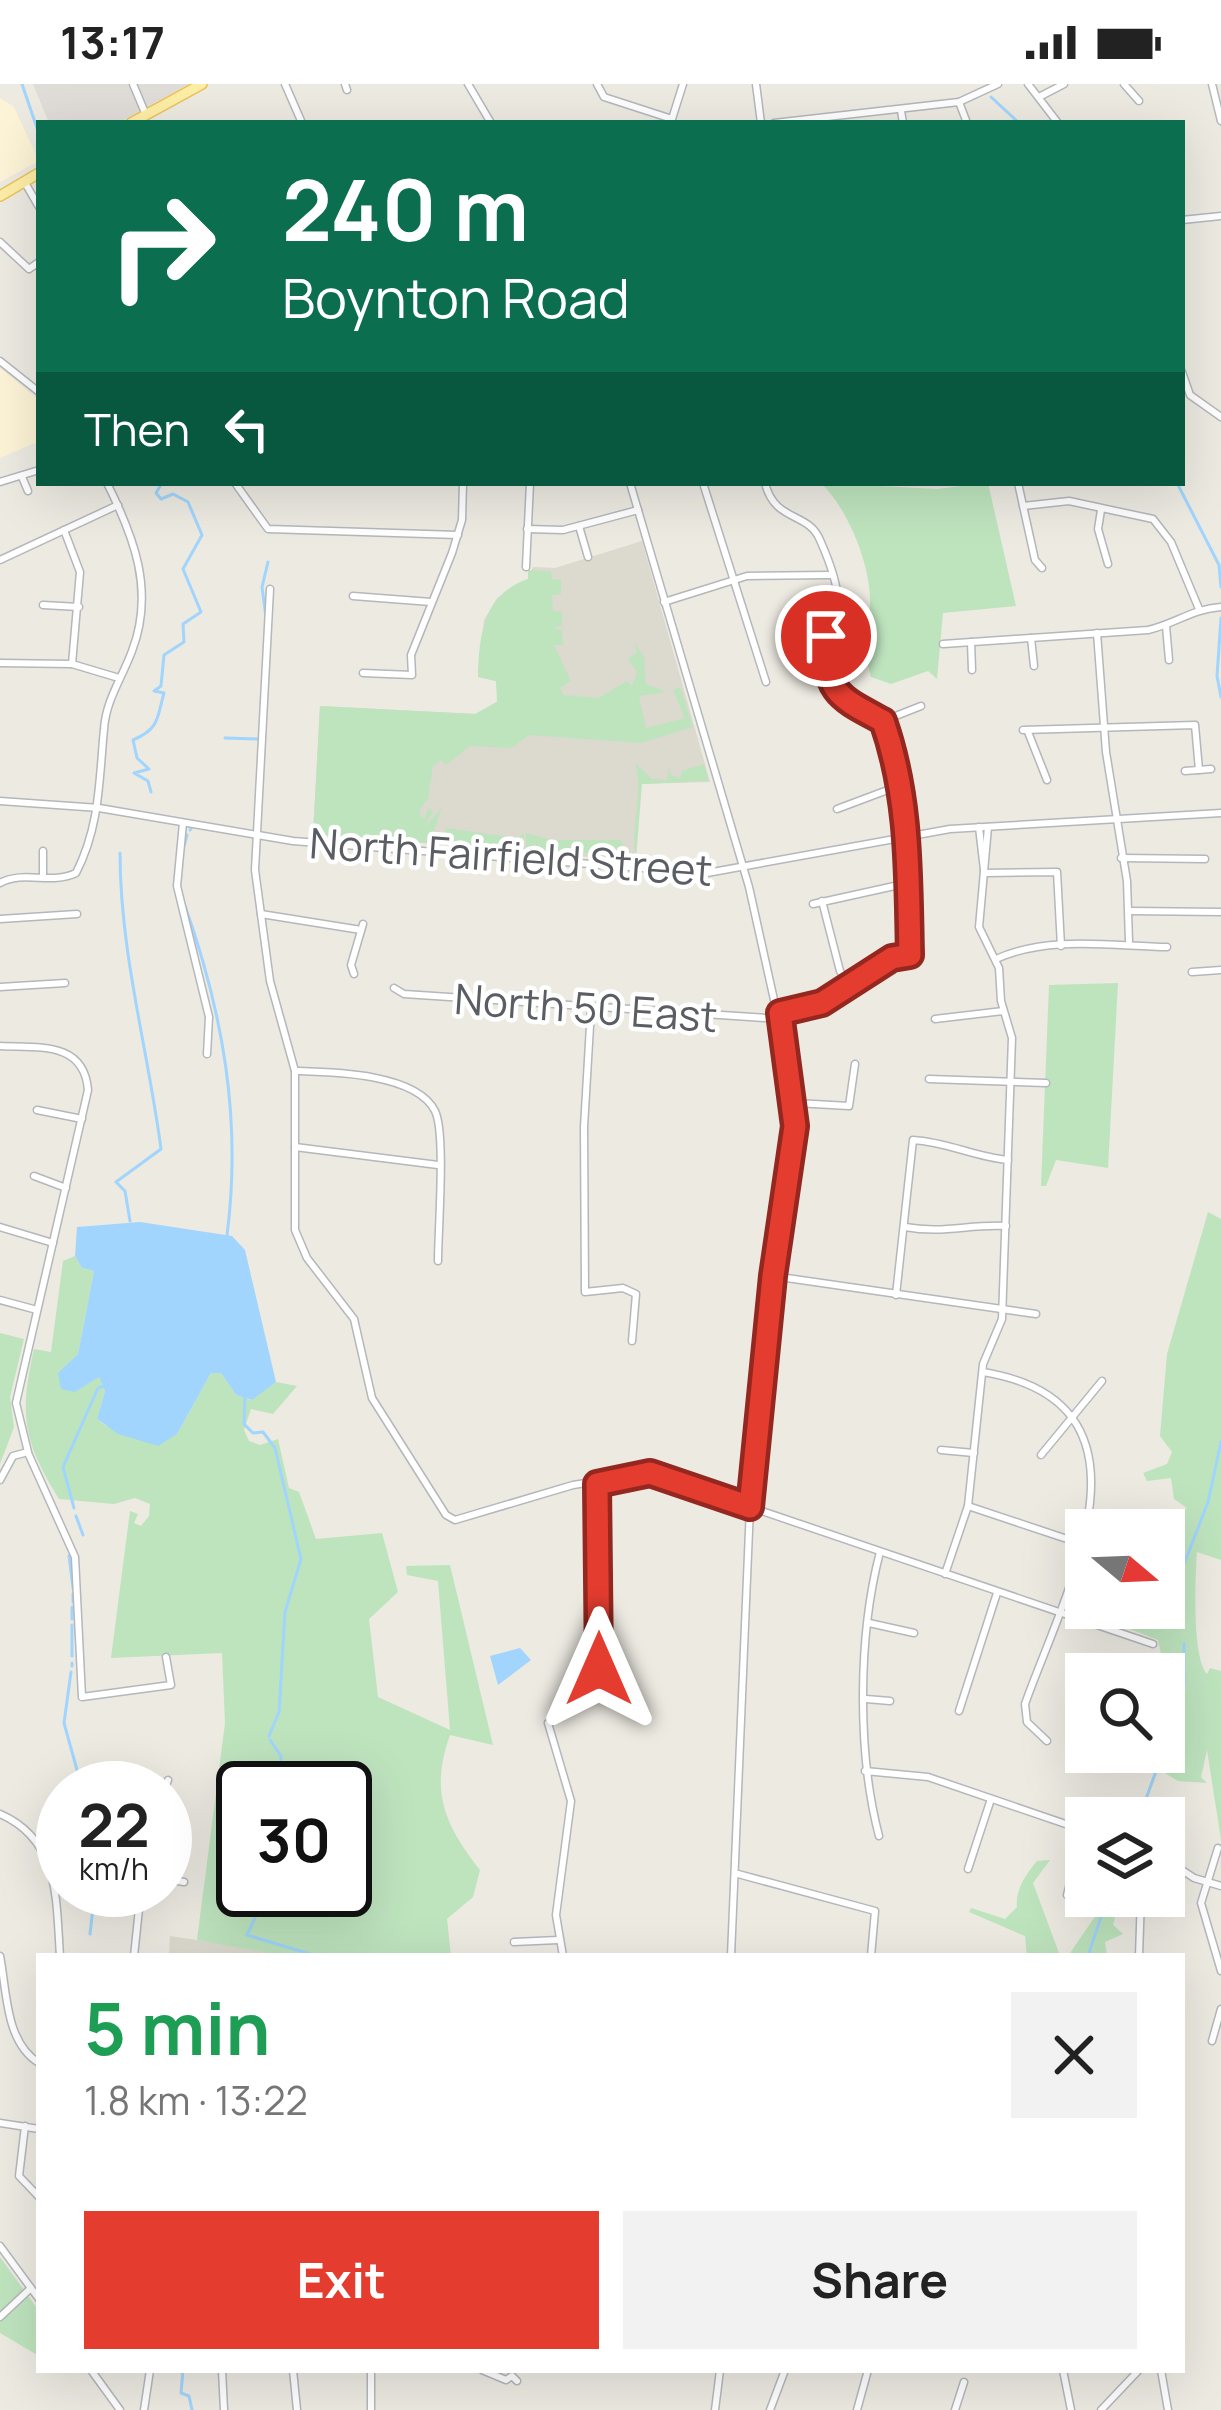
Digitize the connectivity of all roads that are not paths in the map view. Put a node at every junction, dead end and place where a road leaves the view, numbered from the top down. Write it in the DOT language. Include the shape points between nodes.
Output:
graph roads {
  1 [pos="134,84"];
  2 [pos="202,84"];
  3 [pos="284,84"];
  4 [pos="468,84"];
  5 [pos="598,84"];
  6 [pos="683,84"];
  7 [pos="756,84"];
  8 [pos="998,84"];
  9 [pos="1028,84"];
  10 [pos="1064,84"];
  11 [pos="1124,84"];
  12 [pos="1212,84"];
  13 [pos="1039,98"];
  14 [pos="1139,100"];
  15 [pos="959,102"];
  16 [pos="901,111"];
  17 [pos="146,115"];
  18 [pos="137,120"];
  19 [pos="301,120"];
  20 [pos="488,120"];
  21 [pos="761,120"];
  22 [pos="806,120"];
  23 [pos="902,120"];
  24 [pos="966,120"];
  25 [pos="1056,120"];
  26 [pos="1221,122"];
  27 [pos="36,175"];
  28 [pos="24,181"];
  29 [pos="0,196"];
  30 [pos="36,202"];
  31 [pos="1221,216"];
  32 [pos="1185,220"];
  33 [pos="0,242"];
  34 [pos="36,264"];
  35 [pos="0,361"];
  36 [pos="1185,380"];
  37 [pos="36,390"];
  38 [pos="1221,415"];
  39 [pos="36,471"];
  40 [pos="22,477"];
  41 [pos="0,482"];
  42 [pos="108,486"];
  43 [pos="237,486"];
  44 [pos="463,486"];
  45 [pos="530,486"];
  46 [pos="631,486"];
  47 [pos="704,486"];
  48 [pos="767,486"];
  49 [pos="1019,486"];
  50 [pos="28,491"];
  51 [pos="118,505"];
  52 [pos="1023,506"];
  53 [pos="638,510"];
  54 [pos="1101,510"];
  55 [pos="579,526"];
  56 [pos="527,529"];
  57 [pos="64,530"];
  58 [pos="458,535"];
  59 [pos="588,556"];
  60 [pos="0,560"];
  61 [pos="1108,564"];
  62 [pos="526,567"];
  63 [pos="1042,568"];
  64 [pos="832,575"];
  65 [pos="732,581"];
  66 [pos="270,589"];
  67 [pos="353,596"];
  68 [pos="431,602"];
  69 [pos="664,602"];
  70 [pos="43,605"];
  71 [pos="79,607"];
  72 [pos="1221,607"];
  73 [pos="1199,609"];
  74 [pos="1166,626"];
  75 [pos="1097,633"];
  76 [pos="1031,638"];
  77 [pos="970,642"];
  78 [pos="943,644"];
  79 [pos="1169,660"];
  80 [pos="0,663"];
  81 [pos="71,664"];
  82 [pos="1034,666"];
  83 [pos="972,670"];
  84 [pos="362,673"];
  85 [pos="118,677"];
  86 [pos="766,682"];
  87 [pos="921,706"];
  88 [pos="883,721"];
  89 [pos="1104,729"];
  90 [pos="1211,769"];
  91 [pos="1198,770"];
  92 [pos="1185,772"];
  93 [pos="1047,780"];
  94 [pos="901,785"];
  95 [pos="0,801"];
  96 [pos="99,808"];
  97 [pos="837,809"];
  98 [pos="1221,813"];
  99 [pos="1117,818"];
  100 [pos="183,823"];
  101 [pos="988,826"];
  102 [pos="979,827"];
  103 [pos="254,836"];
  104 [pos="908,837"];
  105 [pos="43,850"];
  106 [pos="1121,858"];
  107 [pos="1205,859"];
  108 [pos="744,869"];
  109 [pos="986,873"];
  110 [pos="43,877"];
  111 [pos="0,883"];
  112 [pos="908,884"];
  113 [pos="1130,911"];
  114 [pos="1221,912"];
  115 [pos="77,914"];
  116 [pos="261,914"];
  117 [pos="0,919"];
  118 [pos="1129,941"];
  119 [pos="1061,946"];
  120 [pos="1167,946"];
  121 [pos="996,959"];
  122 [pos="1221,970"];
  123 [pos="1192,972"];
  124 [pos="354,974"];
  125 [pos="65,983"];
  126 [pos="849,984"];
  127 [pos="0,987"];
  128 [pos="394,988"];
  129 [pos="591,1009"];
  130 [pos="1003,1011"];
  131 [pos="780,1016"];
  132 [pos="935,1019"];
  133 [pos="0,1046"];
  134 [pos="207,1054"];
  135 [pos="855,1064"];
  136 [pos="295,1071"];
  137 [pos="928,1078"];
  138 [pos="1010,1081"];
  139 [pos="1046,1083"];
  140 [pos="796,1103"];
  141 [pos="37,1111"];
  142 [pos="82,1119"];
  143 [pos="295,1147"];
  144 [pos="1008,1160"];
  145 [pos="438,1165"];
  146 [pos="34,1176"];
  147 [pos="66,1188"];
  148 [pos="1006,1226"];
  149 [pos="0,1227"];
  150 [pos="905,1227"];
  151 [pos="53,1243"];
  152 [pos="438,1261"];
  153 [pos="773,1276"];
  154 [pos="896,1295"];
  155 [pos="0,1300"];
  156 [pos="1003,1309"];
  157 [pos="37,1310"];
  158 [pos="1036,1314"];
  159 [pos="632,1341"];
  160 [pos="983,1372"];
  161 [pos="1102,1381"];
  162 [pos="1072,1415"];
  163 [pos="941,1450"];
  164 [pos="28,1452"];
  165 [pos="974,1454"];
  166 [pos="1041,1454"];
  167 [pos="0,1480"];
  168 [pos="597,1484"];
  169 [pos="750,1507"];
  170 [pos="968,1507"];
  171 [pos="1087,1509"];
  172 [pos="1065,1539"];
  173 [pos="880,1552"];
  174 [pos="945,1574"];
  175 [pos="1065,1587"];
  176 [pos="998,1593"];
  177 [pos="1057,1612"];
  178 [pos="869,1623"];
  179 [pos="914,1633"];
  180 [pos="1153,1644"];
  181 [pos="166,1658"];
  182 [pos="866,1699"];
  183 [pos="890,1701"];
  184 [pos="958,1711"];
  185 [pos="1047,1741"];
  186 [pos="865,1772"];
  187 [pos="991,1799"];
  188 [pos="0,1814"];
  189 [pos="1065,1824"];
  190 [pos="879,1836"];
  191 [pos="1218,1848"];
  192 [pos="968,1869"];
  193 [pos="1185,1869"];
  194 [pos="738,1874"];
  195 [pos="1208,1882"];
  196 [pos="1221,1886"];
  197 [pos="138,1917"];
  198 [pos="1140,1917"];
  199 [pos="558,1940"];
  200 [pos="514,1942"];
  201 [pos="59,1953"];
  202 [pos="134,1953"];
  203 [pos="562,1953"];
  204 [pos="730,1953"];
  205 [pos="871,1953"];
  206 [pos="1139,1953"];
  207 [pos="0,1956"];
  208 [pos="1221,1971"];
  209 [pos="3,1983"];
  210 [pos="1221,2009"];
  211 [pos="1212,2041"];
  212 [pos="36,2060"];
  213 [pos="0,2123"];
  214 [pos="25,2126"];
  215 [pos="36,2128"];
  216 [pos="36,2195"];
  217 [pos="0,2246"];
  218 [pos="31,2288"];
  219 [pos="36,2295"];
  220 [pos="0,2317"];
  221 [pos="93,2373"];
  222 [pos="150,2373"];
  223 [pos="222,2373"];
  224 [pos="293,2373"];
  225 [pos="370,2373"];
  226 [pos="720,2373"];
  227 [pos="783,2373"];
  228 [pos="867,2373"];
  229 [pos="1064,2373"];
  230 [pos="1136,2373"];
  231 [pos="1162,2373"];
  232 [pos="964,2382"];
  233 [pos="120,2410"];
  234 [pos="144,2410"];
  235 [pos="224,2410"];
  236 [pos="297,2410"];
  237 [pos="371,2410"];
  238 [pos="715,2410"];
  239 [pos="770,2410"];
  240 [pos="857,2410"];
  241 [pos="955,2410"];
  242 [pos="1071,2410"];
  243 [pos="1100,2410"];
  244 [pos="1168,2410"];
  1 -- 17 [label="street"];
  2 -- 17 [label="main road"];
  3 -- 19 [label="street"];
  4 -- 20 [label="street"];
  5 -- 6 [label="street" via="604,97 672,119"];
  7 -- 21 [label="street"];
  8 -- 15 [label="street"];
  9 -- 13 [label="street"];
  10 -- 13 [label="street"];
  11 -- 14 [label="street"];
  12 -- 26 [label="street"];
  13 -- 25 [label="street"];
  15 -- 16 [label="street"];
  15 -- 24 [label="street"];
  16 -- 22 [label="street"];
  16 -- 23 [label="street"];
  17 -- 18 [label="main road"];
  27 -- 28 [label="main road"];
  28 -- 29 [label="main road"];
  28 -- 30 [label="street"];
  31 -- 32 [label="street"];
  33 -- 34 [label="street" via="29,269"];
  35 -- 37 [label="street"];
  36 -- 38 [label="street" via="1190,394"];
  39 -- 40 [label="street"];
  40 -- 41 [label="street"];
  40 -- 50 [label="street"];
  42 -- 51 [label="street"];
  43 -- 58 [label="street" via="268,529"];
  44 -- 58 [label="street"];
  45 -- 56 [label="street"];
  46 -- 53 [label="street"];
  47 -- 65 [label="street"];
  48 -- 64 [label="street" via="779,510 814,528"];
  49 -- 52 [label="street"];
  51 -- 57 [label="street"];
  51 -- 85 [label="street" via="142,580 139,627"];
  52 -- 54 [label="street" via="1069,501"];
  52 -- 63 [label="street"];
  53 -- 55 [label="street"];
  53 -- 69 [label="street"];
  54 -- 61 [label="street"];
  54 -- 73 [label="street" via="1141,514 1162,527"];
  55 -- 56 [label="street"];
  55 -- 59 [label="street"];
  56 -- 62 [label="street"];
  57 -- 60 [label="street"];
  57 -- 71 [label="street" via="80,572"];
  58 -- 68 [label="street"];
  64 -- 65 [label="street"];
  64 -- 88 [label="street" via="839,599 826,636 830,680 852,708"];
  65 -- 69 [label="street"];
  65 -- 86 [label="street"];
  66 -- 103 [label="street"];
  67 -- 68 [label="street"];
  68 -- 84 [label="street" via="411,655 412,675"];
  69 -- 108 [label="street"];
  70 -- 71 [label="street"];
  71 -- 81 [label="street"];
  72 -- 73 [label="street"];
  73 -- 74 [label="street"];
  74 -- 75 [label="street"];
  74 -- 79 [label="street"];
  75 -- 76 [label="street"];
  75 -- 89 [label="street"];
  76 -- 77 [label="street"];
  76 -- 82 [label="street"];
  77 -- 78 [label="street"];
  77 -- 83 [label="street"];
  80 -- 81 [label="street"];
  81 -- 85 [label="street"];
  85 -- 96 [label="street"];
  87 -- 88 [label="street"];
  88 -- 94 [label="street"];
  89 -- 91 [label="street" via="1195,725"];
  89 -- 93 [label="street" via="1026,731"];
  89 -- 99 [label="street"];
  90 -- 91 [label="street"];
  91 -- 92 [label="street"];
  94 -- 97 [label="street"];
  94 -- 104 [label="street"];
  95 -- 96 [label="street, North Fairfield Street"];
  96 -- 100 [label="street, North Fairfield Street"];
  96 -- 110 [label="street" via="76,873"];
  98 -- 99 [label="street, North Fairfield Street"];
  99 -- 101 [label="street, North Fairfield Street"];
  99 -- 106 [label="street"];
  100 -- 103 [label="street, North Fairfield Street"];
  100 -- 134 [label="street" via="177,886 209,1017"];
  101 -- 102 [label="street, North Fairfield Street"];
  101 -- 109 [label="street"];
  102 -- 104 [label="street, North Fairfield Street"];
  102 -- 109 [label="street"];
  103 -- 108 [label="street, North Fairfield Street" via="691,872"];
  103 -- 116 [label="street"];
  104 -- 108 [label="street, North Fairfield Street"];
  104 -- 112 [label="street"];
  105 -- 110 [label="street"];
  106 -- 107 [label="street"];
  106 -- 113 [label="street"];
  108 -- 131 [label="street"];
  109 -- 119 [label="street" via="1057,872"];
  109 -- 121 [label="street" via="979,927"];
  110 -- 111 [label="street"];
  112 -- 126 [label="street" via="910,955"];
  112 -- 126 [label="street" via="818,902"];
  113 -- 114 [label="street"];
  113 -- 118 [label="street"];
  115 -- 117 [label="street"];
  116 -- 124 [label="street" via="362,927"];
  116 -- 136 [label="street"];
  118 -- 119 [label="street"];
  118 -- 120 [label="street"];
  119 -- 121 [label="street"];
  121 -- 130 [label="street"];
  122 -- 123 [label="street"];
  125 -- 127 [label="street"];
  126 -- 131 [label="street"];
  128 -- 129 [label="street, North 50 East"];
  129 -- 131 [label="street, North 50 East"];
  129 -- 159 [label="street" via="585,1292 636,1294"];
  130 -- 132 [label="street"];
  130 -- 138 [label="street" via="1012,1038"];
  131 -- 140 [label="street"];
  133 -- 142 [label="street" via="61,1050 82,1063"];
  135 -- 140 [label="street" via="849,1106"];
  136 -- 143 [label="street"];
  136 -- 145 [label="street" via="411,1089 436,1113"];
  137 -- 138 [label="street"];
  138 -- 139 [label="street"];
  138 -- 144 [label="street"];
  140 -- 153 [label="street"];
  141 -- 142 [label="street"];
  142 -- 147 [label="street"];
  143 -- 145 [label="street"];
  143 -- 168 [label="street" via="298,1243 354,1319 373,1398 451,1520"];
  144 -- 148 [label="street"];
  144 -- 150 [label="street" via="914,1140"];
  145 -- 152 [label="street"];
  146 -- 147 [label="street"];
  147 -- 151 [label="street"];
  148 -- 150 [label="street" via="947,1233"];
  148 -- 156 [label="street"];
  149 -- 151 [label="street"];
  150 -- 154 [label="street"];
  151 -- 157 [label="street"];
  153 -- 154 [label="street"];
  153 -- 169 [label="street"];
  154 -- 156 [label="street"];
  155 -- 157 [label="street"];
  156 -- 158 [label="street"];
  156 -- 160 [label="street"];
  157 -- 164 [label="street" via="16,1403"];
  160 -- 162 [label="street" via="1041,1388"];
  160 -- 165 [label="street"];
  161 -- 162 [label="street"];
  162 -- 166 [label="street"];
  162 -- 171 [label="street" via="1092,1456"];
  163 -- 165 [label="street"];
  164 -- 167 [label="street" via="13,1456"];
  164 -- 181 [label="street" via="79,1572 82,1697 171,1685"];
  165 -- 170 [label="street"];
  168 -- 169 [label="street" via="650,1473"];
  168 -- 199 [label="street" via="599,1669 548,1723 571,1801"];
  169 -- 173 [label="street"];
  169 -- 194 [label="street"];
  170 -- 172 [label="street"];
  170 -- 174 [label="street"];
  173 -- 174 [label="street"];
  173 -- 178 [label="street"];
  174 -- 176 [label="street"];
  175 -- 177 [label="street"];
  176 -- 177 [label="street"];
  176 -- 184 [label="street"];
  177 -- 180 [label="street"];
  177 -- 185 [label="street" via="1024,1715"];
  178 -- 179 [label="street"];
  178 -- 182 [label="street"];
  182 -- 183 [label="street"];
  182 -- 186 [label="street"];
  186 -- 187 [label="street" via="909,1772"];
  186 -- 190 [label="street"];
  187 -- 189 [label="street"];
  187 -- 192 [label="street"];
  188 -- 201 [label="street" via="38,1841 52,1870"];
  191 -- 195 [label="street"];
  193 -- 195 [label="street"];
  194 -- 204 [label="street"];
  194 -- 205 [label="street" via="875,1911"];
  195 -- 196 [label="street"];
  195 -- 208 [label="street" via="1202,1917"];
  197 -- 202 [label="street"];
  198 -- 206 [label="street"];
  199 -- 200 [label="street"];
  199 -- 203 [label="street"];
  207 -- 209 [label="street"];
  209 -- 212 [label="street" via="20,2045"];
  210 -- 211 [label="street"];
  213 -- 214 [label="street"];
  214 -- 215 [label="street"];
  214 -- 216 [label="street" via="19,2176"];
  217 -- 218 [label="street"];
  218 -- 219 [label="street"];
  218 -- 220 [label="street"];
  221 -- 233 [label="street"];
  222 -- 234 [label="street"];
  223 -- 235 [label="street"];
  224 -- 236 [label="street"];
  225 -- 237 [label="street"];
  226 -- 238 [label="street"];
  227 -- 239 [label="street"];
  228 -- 240 [label="street"];
  229 -- 242 [label="street"];
  230 -- 243 [label="street"];
  231 -- 244 [label="street"];
  232 -- 241 [label="street"];
}
